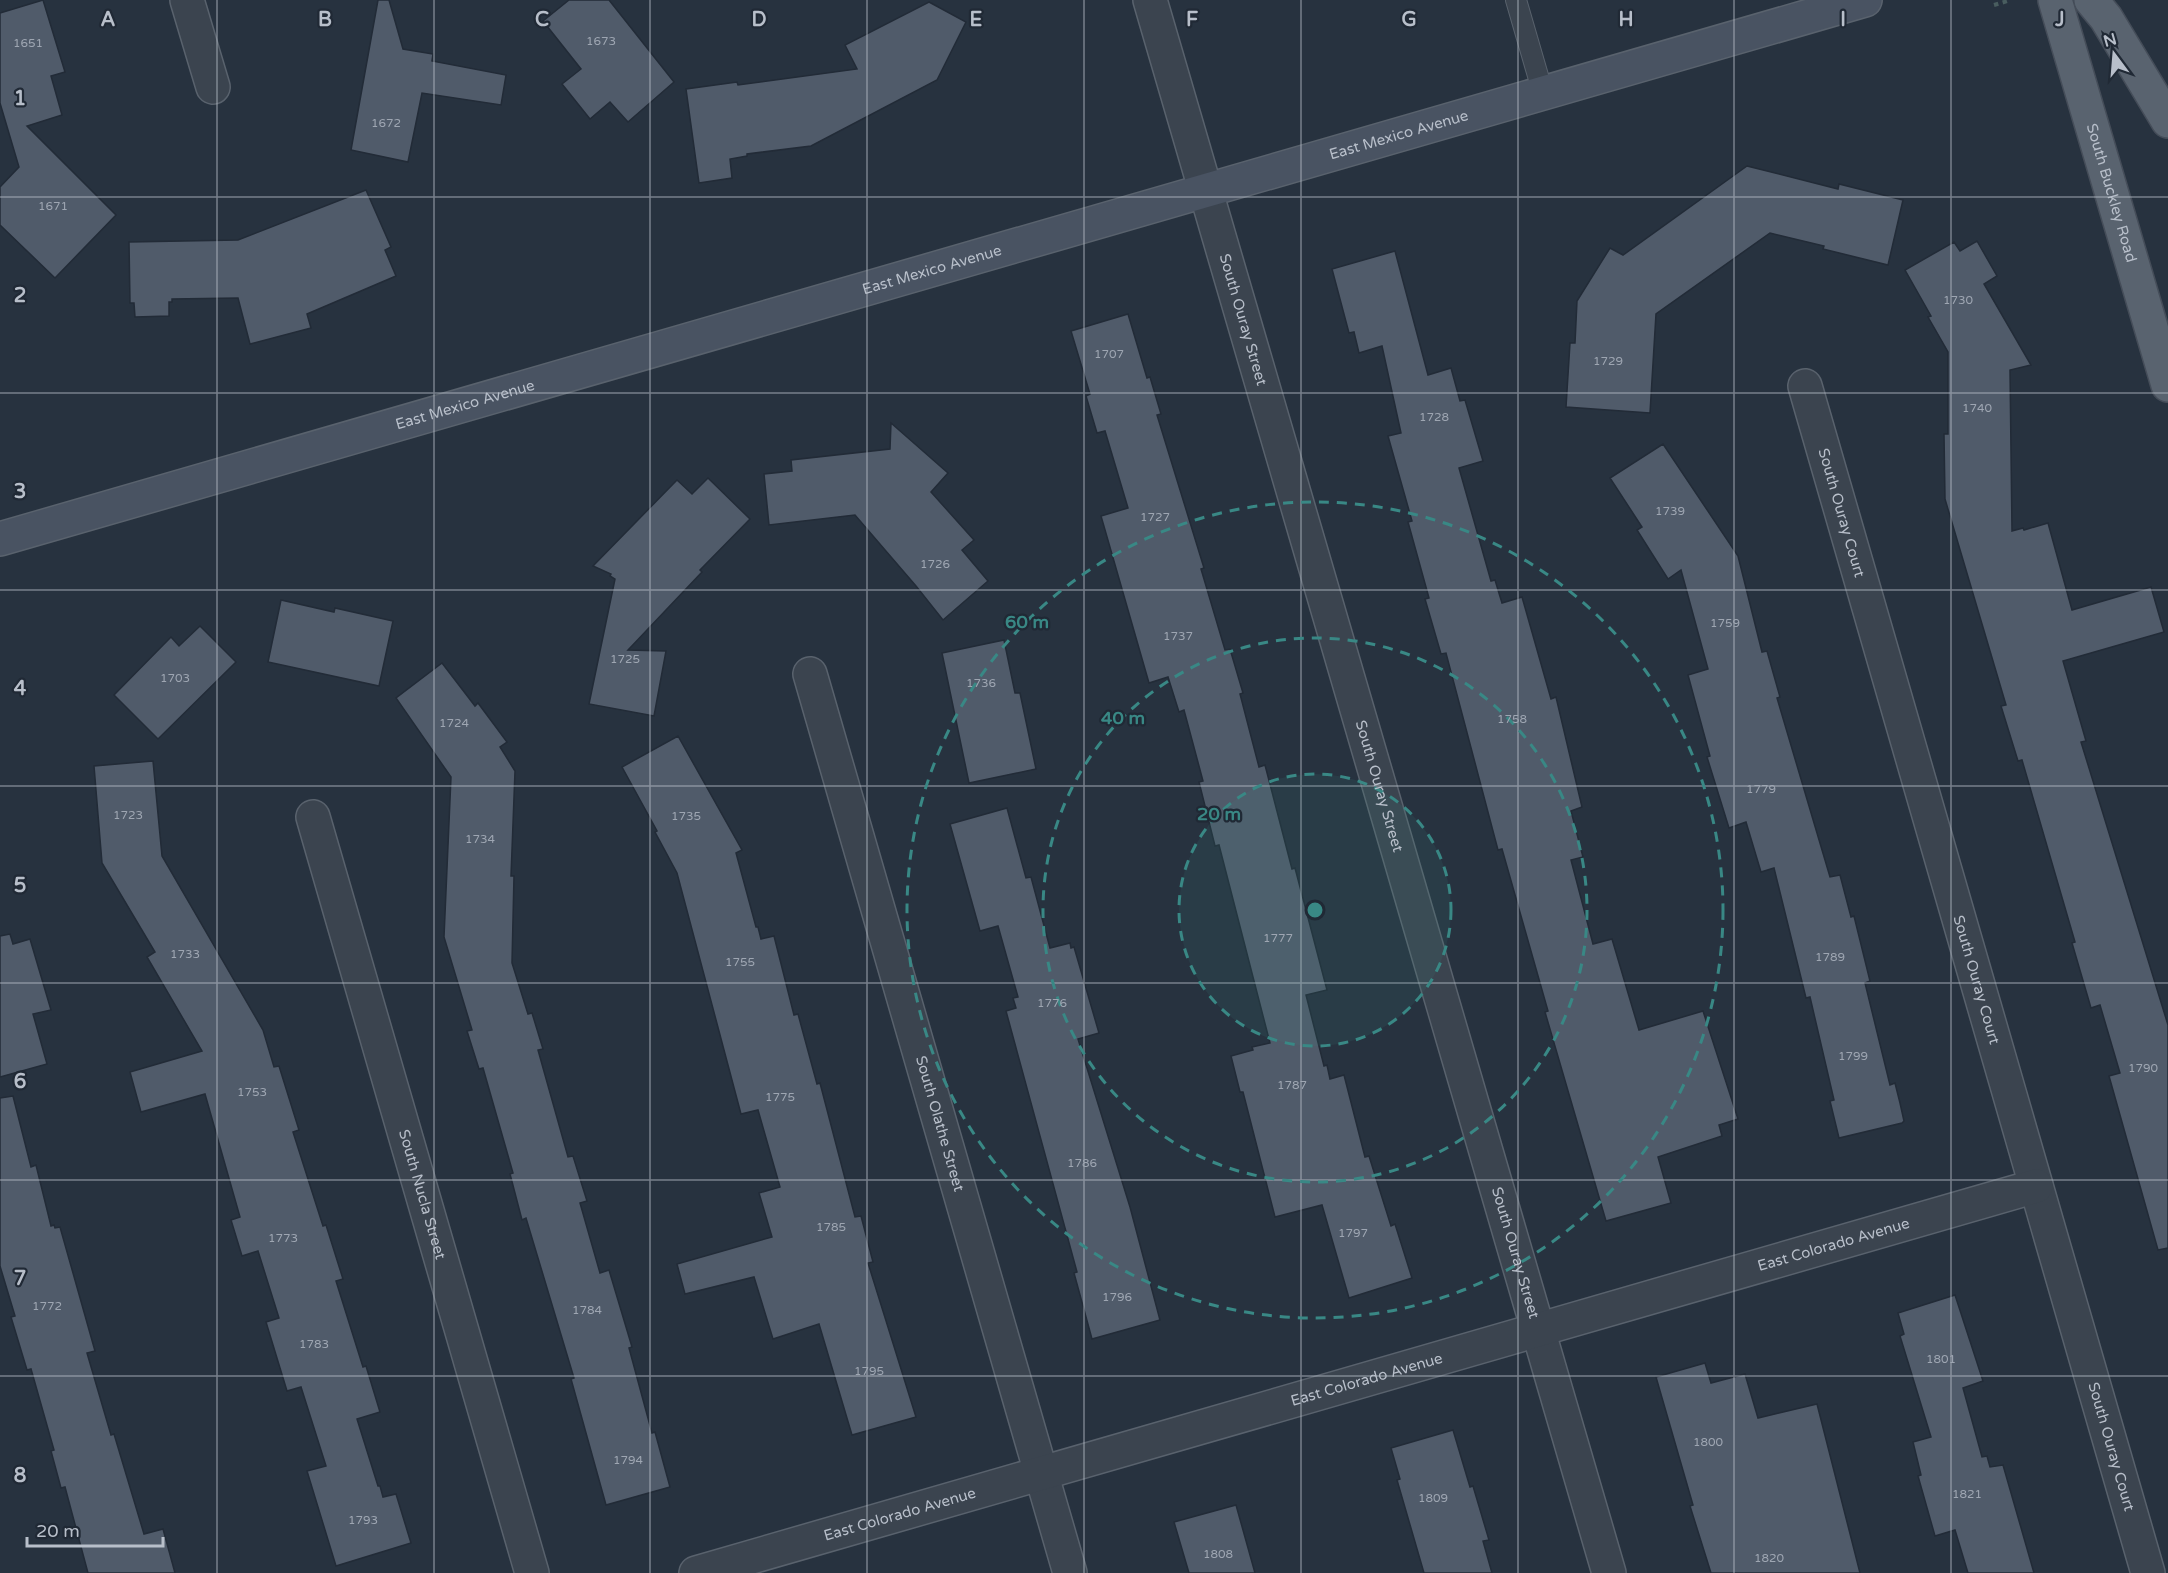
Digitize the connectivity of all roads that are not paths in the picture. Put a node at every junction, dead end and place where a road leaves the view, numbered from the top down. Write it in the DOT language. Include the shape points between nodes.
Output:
graph roads {
  1 [pos="187,0"];
  2 [pos="1150,0"];
  3 [pos="1516,0"];
  4 [pos="1865,0"];
  5 [pos="2055,0"];
  6 [pos="2091,0"];
  7 [pos="213,87"];
  8 [pos="1543,93"];
  9 [pos="2168,121"];
  10 [pos="1206,191"];
  11 [pos="2131,258"];
  12 [pos="2168,316"];
  13 [pos="2168,385"];
  14 [pos="1805,386"];
  15 [pos="0,539"];
  16 [pos="810,674"];
  17 [pos="313,817"];
  18 [pos="2036,1186"];
  19 [pos="1538,1329"];
  20 [pos="1041,1473"];
  21 [pos="532,1573"];
  22 [pos="696,1573"];
  23 [pos="1070,1573"];
  24 [pos="1609,1573"];
  25 [pos="2148,1573"];
  1 -- 7 [label="street"];
  2 -- 10 [label="street, South Ouray Street"];
  3 -- 8 [label="lane"];
  4 -- 8 [label="street, East Mexico Avenue"];
  5 -- 11 [label="main road, South Buckley Road"];
  6 -- 9 [label="main road"];
  8 -- 10 [label="street, East Mexico Avenue"];
  10 -- 15 [label="street, East Mexico Avenue"];
  10 -- 19 [label="street, South Ouray Street"];
  11 -- 12 [label="main road"];
  11 -- 13 [label="main road, South Buckley Road"];
  14 -- 18 [label="street, South Ouray Court"];
  16 -- 20 [label="street, South Olathe Street"];
  17 -- 21 [label="street, South Nucla Street"];
  18 -- 19 [label="street, East Colorado Avenue"];
  18 -- 25 [label="street, South Ouray Court"];
  19 -- 20 [label="street, East Colorado Avenue"];
  19 -- 24 [label="street, South Ouray Street"];
  20 -- 22 [label="street, East Colorado Avenue"];
  20 -- 23 [label="street, South Olathe Street"];
}
